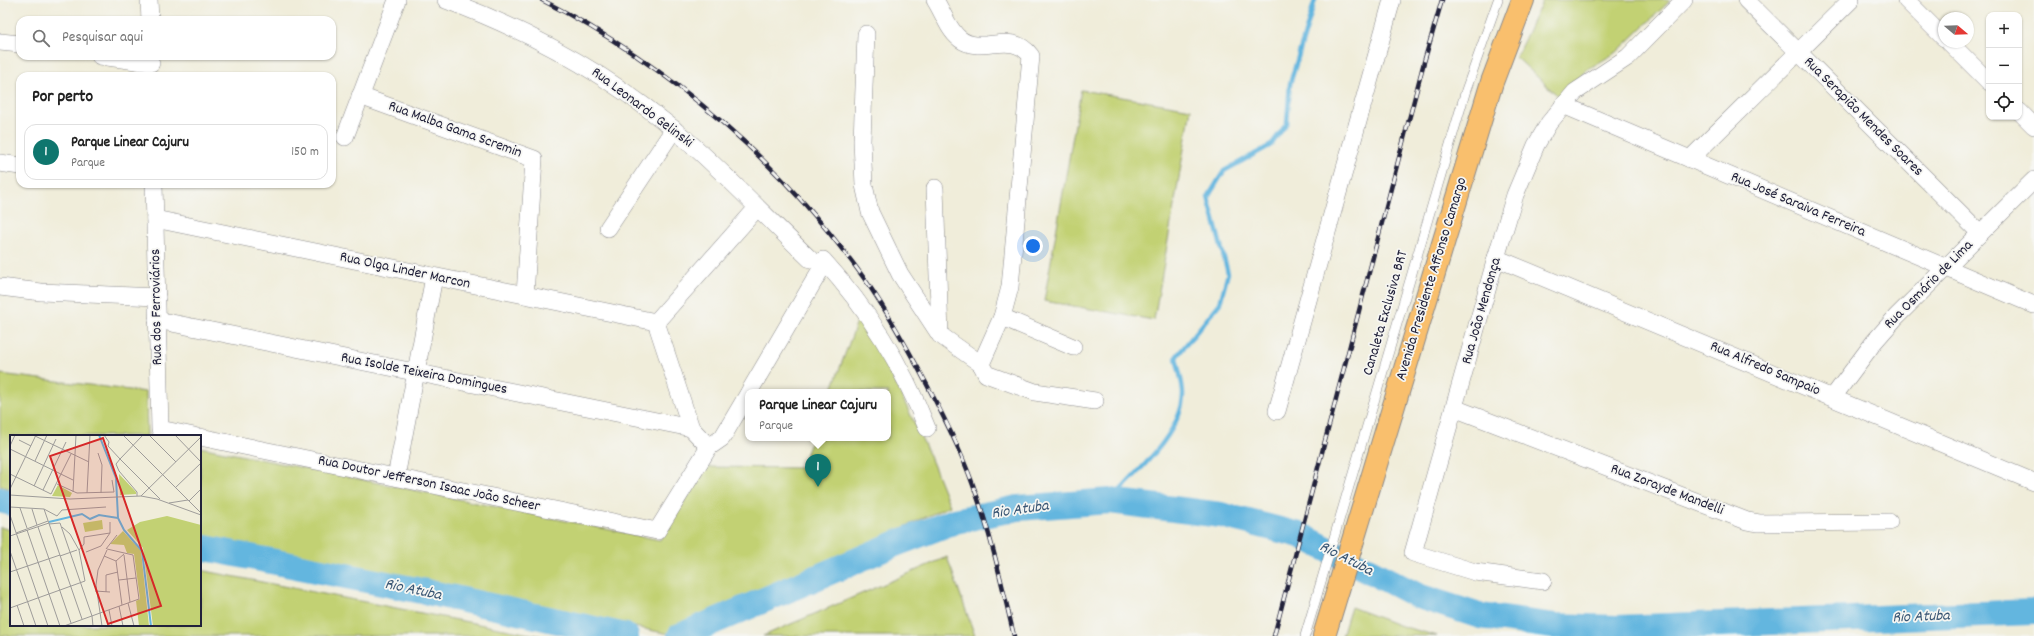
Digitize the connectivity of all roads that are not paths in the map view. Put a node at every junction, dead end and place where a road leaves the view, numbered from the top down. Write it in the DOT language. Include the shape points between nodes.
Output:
graph roads {
  1 [pos="149,0"];
  2 [pos="397,0"];
  3 [pos="446,0"];
  4 [pos="935,0"];
  5 [pos="1392,0"];
  6 [pos="1498,0"];
  7 [pos="1523,0"];
  8 [pos="1684,0"];
  9 [pos="1746,0"];
  10 [pos="1851,0"];
  11 [pos="1906,0"];
  12 [pos="150,16"];
  13 [pos="1938,32"];
  14 [pos="866,34"];
  15 [pos="0,42"];
  16 [pos="16,44"];
  17 [pos="1955,48"];
  18 [pos="1798,52"];
  19 [pos="123,60"];
  20 [pos="151,65"];
  21 [pos="1986,79"];
  22 [pos="360,96"];
  23 [pos="1563,106"];
  24 [pos="2022,114"];
  25 [pos="2034,126"];
  26 [pos="674,129"];
  27 [pos="345,137"];
  28 [pos="1690,160"];
  29 [pos="0,163"];
  30 [pos="16,165"];
  31 [pos="2034,180"];
  32 [pos="152,188"];
  33 [pos="935,188"];
  34 [pos="757,208"];
  35 [pos="155,219"];
  36 [pos="608,228"];
  37 [pos="1980,233"];
  38 [pos="1496,258"];
  39 [pos="818,263"];
  40 [pos="1946,268"];
  41 [pos="434,277"];
  42 [pos="0,287"];
  43 [pos="525,295"];
  44 [pos="157,297"];
  45 [pos="2034,305"];
  46 [pos="1002,317"];
  47 [pos="157,320"];
  48 [pos="656,322"];
  49 [pos="940,335"];
  50 [pos="1073,347"];
  51 [pos="981,364"];
  52 [pos="416,372"];
  53 [pos="750,389"];
  54 [pos="1833,397"];
  55 [pos="745,398"];
  56 [pos="1095,401"];
  57 [pos="1454,408"];
  58 [pos="1277,411"];
  59 [pos="691,428"];
  60 [pos="927,428"];
  61 [pos="189,435"];
  62 [pos="201,437"];
  63 [pos="709,447"];
  64 [pos="396,477"];
  65 [pos="2034,482"];
  66 [pos="1356,496"];
  67 [pos="1889,522"];
  68 [pos="1543,581"];
  69 [pos="1305,636"];
  70 [pos="1324,636"];
  1 -- 12 [label="street"];
  2 -- 22 [label="street"];
  3 -- 26 [label="street, Rua Leonardo Gelinski" via="501,22 560,51 618,87"];
  4 -- 46 [label="street" via="951,29 960,39 971,45 1014,43 1024,47 1031,56 1010,287"];
  5 -- 58 [label="street"];
  6 -- 66 [label="lane, Canaleta Exclusiva BRT" via="1464,98"];
  7 -- 66 [label="main road, Avenida Presidente Affonso Camargo" via="1492,82"];
  8 -- 23 [label="street, Rua João Mendonça" via="1628,57 1586,83"];
  9 -- 18 [label="street, Rua Serapião Mendes Soares"];
  10 -- 18 [label="street"];
  11 -- 13 [label="street"];
  14 -- 49 [label="street" via="862,141 864,185 870,212 900,274"];
  15 -- 16 [label="street"];
  17 -- 21 [label="street"];
  18 -- 28 [label="street"];
  18 -- 37 [label="street, Rua Serapião Mendes Soares"];
  19 -- 20 [label="street"];
  22 -- 27 [label="street"];
  22 -- 43 [label="street, Rua Malba Gama Scremin" via="534,159"];
  23 -- 28 [label="street, Rua José Saraiva Ferreira"];
  23 -- 38 [label="street, Rua João Mendonça" via="1546,128 1525,169"];
  24 -- 25 [label="street"];
  26 -- 34 [label="street, Rua Leonardo Gelinski"];
  26 -- 36 [label="street"];
  28 -- 40 [label="street, Rua José Saraiva Ferreira"];
  29 -- 30 [label="street"];
  31 -- 37 [label="street, Rua Osmário de Lima"];
  32 -- 35 [label="street, Rua dos Ferroviários"];
  33 -- 49 [label="street"];
  34 -- 39 [label="street, Rua Leonardo Gelinski"];
  34 -- 48 [label="street"];
  35 -- 41 [label="street, Rua Olga Linder Marcon"];
  35 -- 44 [label="street, Rua dos Ferroviários"];
  37 -- 40 [label="street, Rua Osmário de Lima"];
  38 -- 54 [label="street, Rua Alfredo Sampaio"];
  38 -- 57 [label="street, Rua João Mendonça"];
  39 -- 53 [label="street"];
  39 -- 60 [label="street, Rua Leonardo Gelinski" via="844,283 865,312 908,385"];
  40 -- 45 [label="street, Rua José Saraiva Ferreira"];
  40 -- 54 [label="street, Rua Osmário de Lima" via="1874,342"];
  41 -- 43 [label="street, Rua Olga Linder Marcon"];
  41 -- 52 [label="street"];
  42 -- 44 [label="street" via="41,292"];
  43 -- 48 [label="street, Rua Olga Linder Marcon"];
  44 -- 47 [label="street, Rua dos Ferroviários"];
  46 -- 50 [label="street"];
  46 -- 51 [label="street"];
  47 -- 52 [label="street, Rua Isolde Teixeira Domingues"];
  47 -- 61 [label="street, Rua dos Ferroviários" via="160,429"];
  48 -- 59 [label="street"];
  49 -- 51 [label="street"];
  51 -- 56 [label="street" via="986,374 1035,392"];
  52 -- 59 [label="street, Rua Isolde Teixeira Domingues"];
  52 -- 64 [label="street"];
  54 -- 65 [label="street, Rua Alfredo Sampaio"];
  55 -- 63 [label="street" via="722,438"];
  57 -- 67 [label="street, Rua Zorayde Mandelli" via="1747,521"];
  57 -- 68 [label="street, Rua João Mendonça" via="1413,553 1476,572"];
  59 -- 63 [label="street"];
  62 -- 64 [label="street, Rua Doutor Jefferson Isaac João Scheer"];
  63 -- 64 [label="street, Rua Doutor Jefferson Isaac João Scheer" via="657,531"];
  66 -- 69 [label="lane, Canaleta Exclusiva BRT"];
  66 -- 70 [label="main road, Avenida Presidente Affonso Camargo" via="1347,559"];
}
